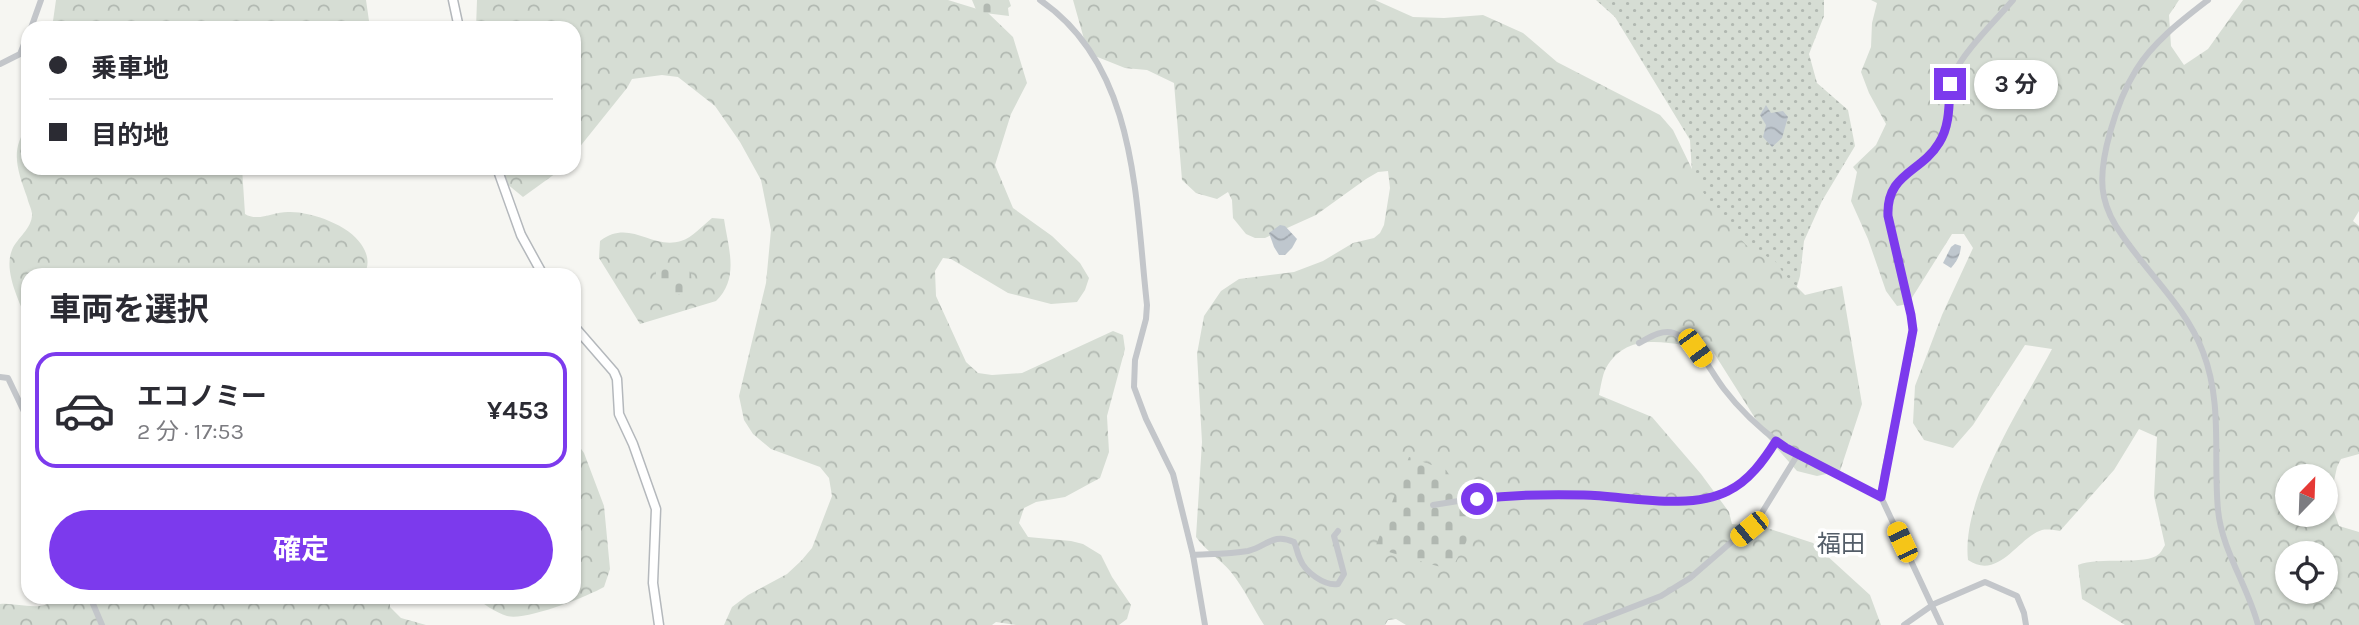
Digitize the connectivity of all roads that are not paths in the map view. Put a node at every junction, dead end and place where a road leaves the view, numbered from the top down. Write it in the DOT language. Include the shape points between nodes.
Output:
graph roads {
  1 [pos="41,0"];
  2 [pos="453,0"];
  3 [pos="1040,0"];
  4 [pos="2013,0"];
  5 [pos="2198,0"];
  6 [pos="2208,0"];
  7 [pos="2197,9"];
  8 [pos="34,21"];
  9 [pos="458,21"];
  10 [pos="21,52"];
  11 [pos="0,64"];
  12 [pos="500,175"];
  13 [pos="539,268"];
  14 [pos="581,334"];
  15 [pos="1639,342"];
  16 [pos="0,377"];
  17 [pos="21,405"];
  18 [pos="1776,441"];
  19 [pos="1798,454"];
  20 [pos="1881,497"];
  21 [pos="1433,505"];
  22 [pos="1338,531"];
  23 [pos="1193,555"];
  24 [pos="93,604"];
  25 [pos="1932,606"];
  26 [pos="102,625"];
  27 [pos="659,625"];
  28 [pos="1205,625"];
  29 [pos="1586,625"];
  30 [pos="1904,625"];
  31 [pos="1941,625"];
  32 [pos="2026,625"];
  33 [pos="2258,625"];
  1 -- 8 [label="street"];
  2 -- 9 [label="main road"];
  3 -- 23 [label="street" via="1065,21 1097,63 1124,124 1147,305 1134,387 1173,474"];
  4 -- 20 [label="street" via="1960,62 1950,84 1946,127 1939,145 1890,194 1888,216 1913,330"];
  5 -- 7 [label="street"];
  6 -- 7 [label="street"];
  7 -- 33 [label="street" via="2151,50 2136,70 2122,98 2102,181 2110,216 2179,307 2203,352 2215,396 2221,530"];
  10 -- 11 [label="street"];
  12 -- 13 [label="main road" via="521,235"];
  14 -- 27 [label="main road" via="614,372 620,414 656,509 653,583"];
  15 -- 18 [label="street" via="1664,332 1686,339 1725,390"];
  16 -- 17 [label="street" via="8,378"];
  18 -- 19 [label="street"];
  18 -- 21 [label="street" via="1749,477 1714,496 1676,501 1529,495"];
  19 -- 20 [label="street"];
  19 -- 29 [label="street" via="1758,519 1690,578 1661,596"];
  20 -- 25 [label="street"];
  22 -- 23 [label="street" via="1334,536 1344,574 1338,584 1310,572 1294,542 1287,539 1274,539 1251,551"];
  23 -- 28 [label="street"];
  24 -- 26 [label="street"];
  25 -- 30 [label="street"];
  25 -- 31 [label="street"];
  25 -- 32 [label="street" via="1985,582 2017,596"];
}
